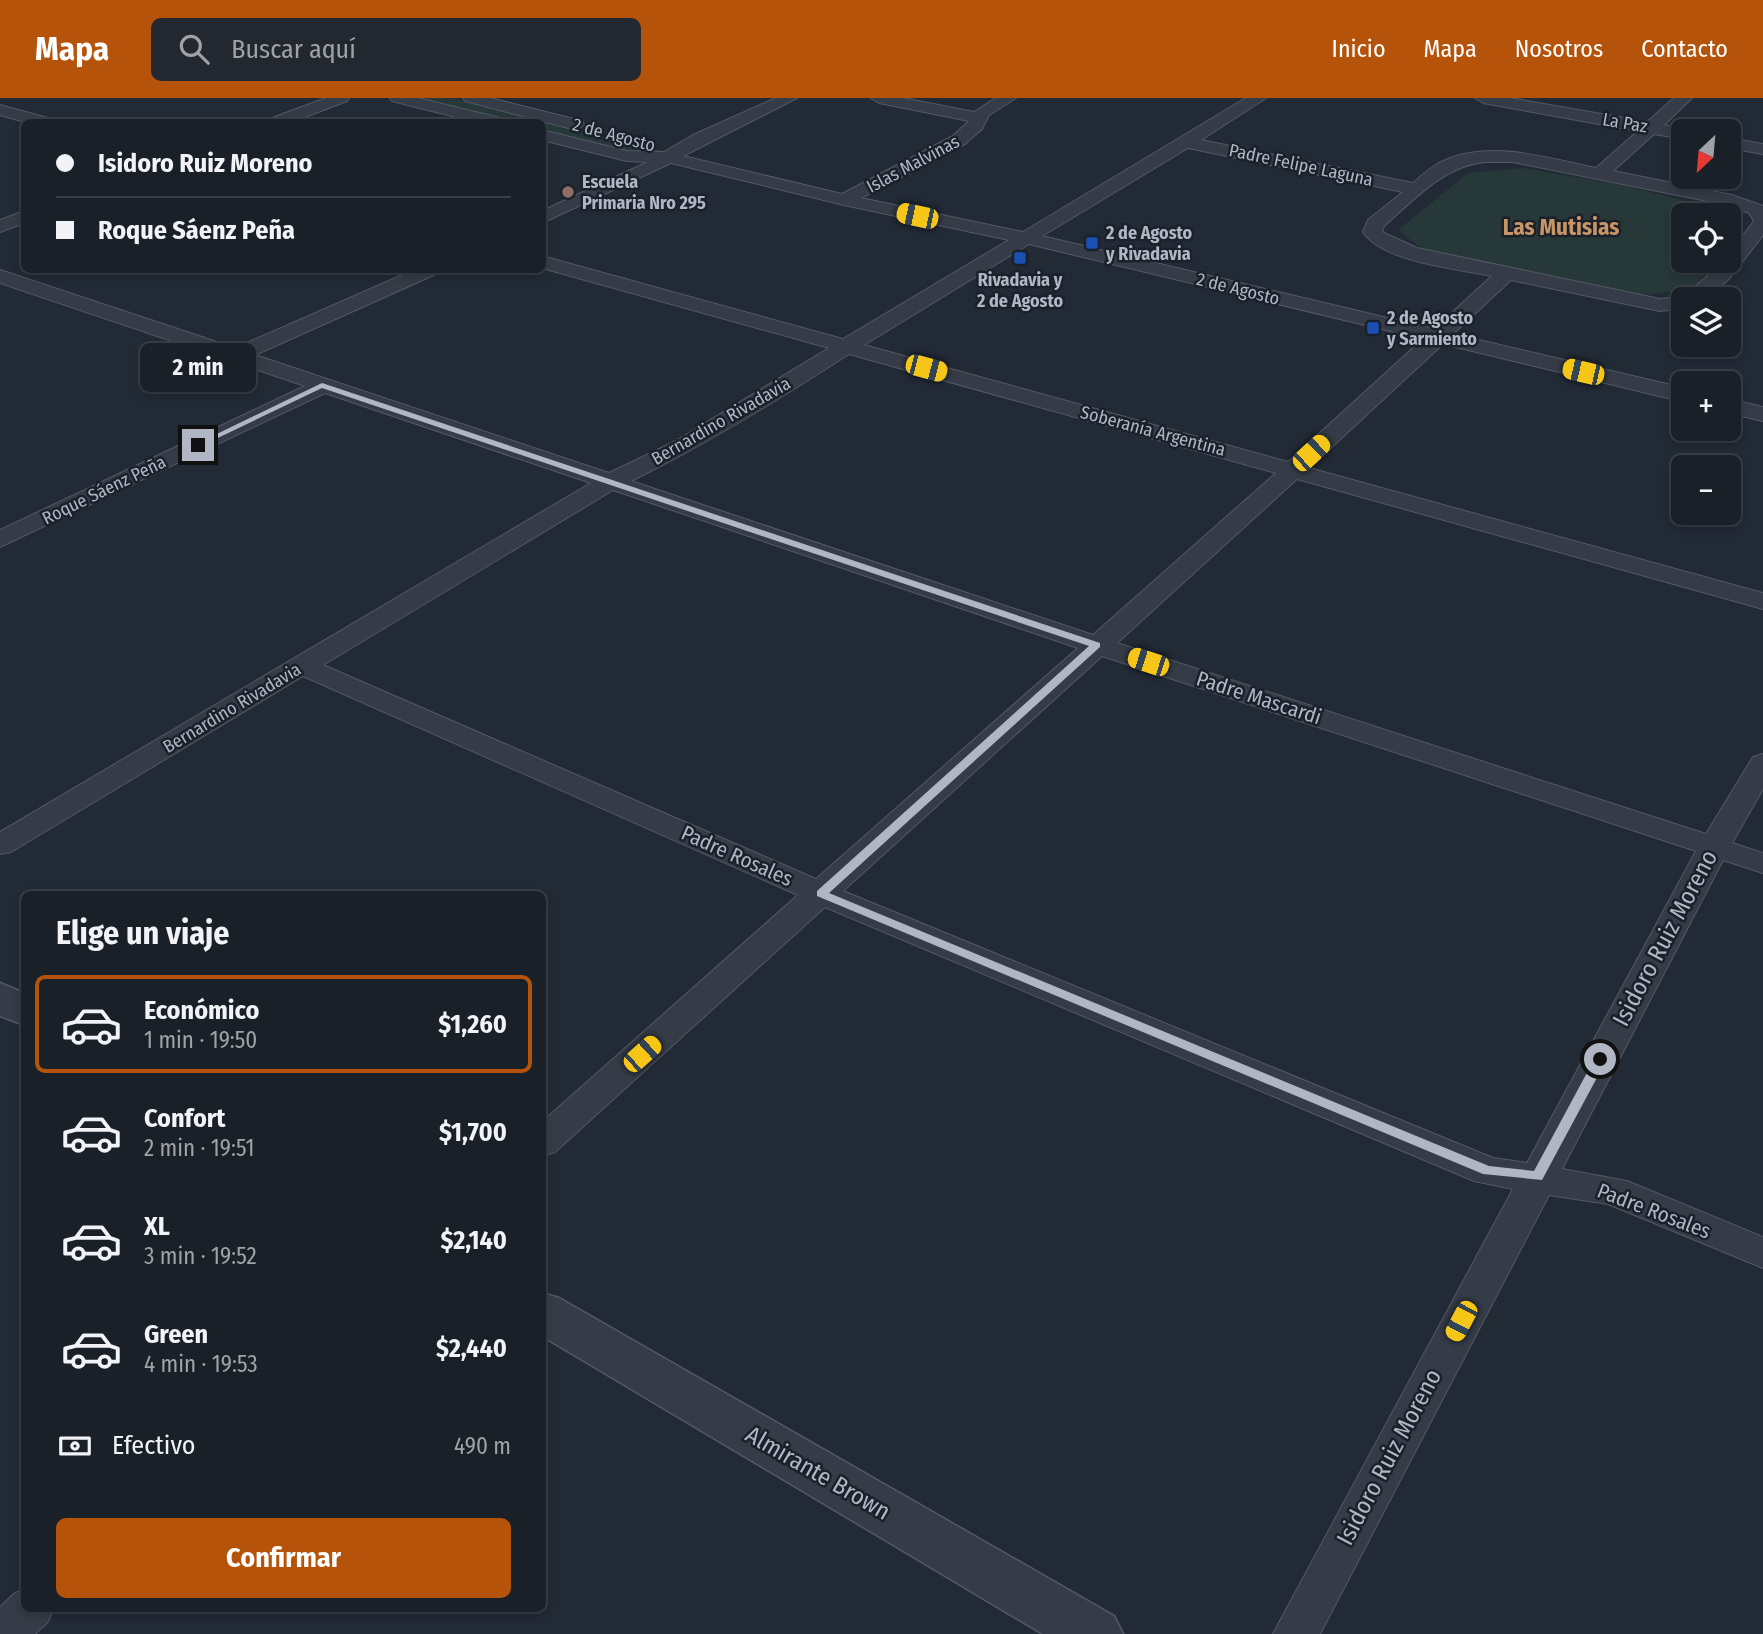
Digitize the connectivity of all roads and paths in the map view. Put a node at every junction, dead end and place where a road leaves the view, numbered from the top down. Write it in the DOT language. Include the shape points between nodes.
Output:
graph roads {
  1 [pos="341,98"];
  2 [pos="398,98"];
  3 [pos="471,98"];
  4 [pos="789,98"];
  5 [pos="879,98"];
  6 [pos="1008,98"];
  7 [pos="1258,98"];
  8 [pos="1483,98"];
  9 [pos="1684,98"];
  10 [pos="0,110"];
  11 [pos="978,118"];
  12 [pos="32,119"];
  13 [pos="286,119"];
  14 [pos="482,119"];
  15 [pos="1649,127"];
  16 [pos="589,128"];
  17 [pos="1671,131"];
  18 [pos="546,136"];
  19 [pos="628,138"];
  20 [pos="1186,142"];
  21 [pos="1741,145"];
  22 [pos="1763,149"];
  23 [pos="670,158"];
  24 [pos="1600,174"];
  25 [pos="1416,189"];
  26 [pos="844,200"];
  27 [pos="546,216"];
  28 [pos="21,218"];
  29 [pos="1763,222"];
  30 [pos="0,226"];
  31 [pos="1026,238"];
  32 [pos="1741,250"];
  33 [pos="546,263"];
  34 [pos="1741,263"];
  35 [pos="1753,265"];
  36 [pos="422,273"];
  37 [pos="1721,273"];
  38 [pos="1506,274"];
  39 [pos="0,276"];
  40 [pos="1708,287"];
  41 [pos="1671,304"];
  42 [pos="1437,337"];
  43 [pos="847,346"];
  44 [pos="235,356"];
  45 [pos="322,386"];
  46 [pos="1671,392"];
  47 [pos="1741,409"];
  48 [pos="1763,414"];
  49 [pos="1293,470"];
  50 [pos="610,482"];
  51 [pos="0,539"];
  52 [pos="1763,601"];
  53 [pos="1096,645"];
  54 [pos="303,666"];
  55 [pos="1763,763"];
  56 [pos="0,845"];
  57 [pos="1714,847"];
  58 [pos="1763,863"];
  59 [pos="821,894"];
  60 [pos="0,997"];
  61 [pos="21,1009"];
  62 [pos="546,1139"];
  63 [pos="1537,1177"];
  64 [pos="1763,1253"];
  65 [pos="546,1314"];
  66 [pos="28,1612"];
  67 [pos="3,1634"];
  68 [pos="1094,1634"];
  69 [pos="1296,1634"];
  1 -- 13 [label="street"];
  2 -- 14 [label="street"];
  3 -- 16 [label="street, 2 de Agosto"];
  4 -- 23 [label="street" via="699,139"];
  5 -- 11 [label="street"];
  6 -- 11 [label="street, Islas Malvinas"];
  7 -- 20 [label="street, Bernardino Rivadavia"];
  8 -- 15 [label="street, La Paz"];
  9 -- 15 [label="street"];
  10 -- 12 [label="street"];
  11 -- 26 [label="street, Islas Malvinas" via="960,140"];
  15 -- 17 [label="street, La Paz"];
  15 -- 24 [label="street"];
  18 -- 23 [label="street, 2 de Agosto" via="627,156"];
  19 -- 23 [label="street, 2 de Agosto" via="665,149"];
  20 -- 25 [label="street, Padre Felipe Laguna"];
  20 -- 31 [label="street, Bernardino Rivadavia"];
  21 -- 22 [label="street"];
  23 -- 26 [label="street, 2 de Agosto"];
  23 -- 27 [label="street"];
  24 -- 25 [label="street" via="1513,158 1475,157 1452,162"];
  24 -- 29 [label="street" via="1732,200 1756,209"];
  25 -- 38 [label="street" via="1375,224 1372,232 1377,239 1411,253"];
  26 -- 31 [label="street, 2 de Agosto"];
  28 -- 30 [label="street"];
  29 -- 32 [label="street"];
  31 -- 42 [label="street, 2 de Agosto"];
  31 -- 43 [label="street, Bernardino Rivadavia"];
  33 -- 43 [label="street, Soberanía Argentina"];
  34 -- 35 [label="street"];
  36 -- 44 [label="street"];
  37 -- 40 [label="street"];
  38 -- 41 [label="street" via="1640,302"];
  38 -- 42 [label="street"];
  39 -- 44 [label="street, Padre Mascardi"];
  42 -- 46 [label="street, 2 de Agosto"];
  42 -- 49 [label="street"];
  43 -- 49 [label="street, Soberanía Argentina"];
  43 -- 50 [label="street, Bernardino Rivadavia" via="696,439"];
  44 -- 45 [label="street, Padre Mascardi"];
  45 -- 50 [label="street, Padre Mascardi"];
  45 -- 51 [label="street, Roque Sáenz Peña"];
  47 -- 48 [label="street"];
  49 -- 52 [label="street, Soberanía Argentina"];
  49 -- 53 [label="street"];
  50 -- 53 [label="street, Padre Mascardi"];
  50 -- 54 [label="street, Bernardino Rivadavia"];
  53 -- 57 [label="street, Padre Mascardi"];
  53 -- 59 [label="street"];
  54 -- 56 [label="street, Bernardino Rivadavia"];
  54 -- 59 [label="street, Padre Rosales"];
  55 -- 57 [label="street, Isidoro Ruiz Moreno"];
  57 -- 58 [label="street, Padre Mascardi"];
  57 -- 63 [label="street, Isidoro Ruiz Moreno"];
  59 -- 62 [label="street"];
  59 -- 63 [label="street, Padre Rosales" via="1488,1171"];
  60 -- 61 [label="street"];
  63 -- 64 [label="street, Padre Rosales" via="1614,1191"];
  63 -- 69 [label="street, Isidoro Ruiz Moreno"];
  65 -- 68 [label="street, Almirante Brown"];
  66 -- 67 [label="street"];
}
